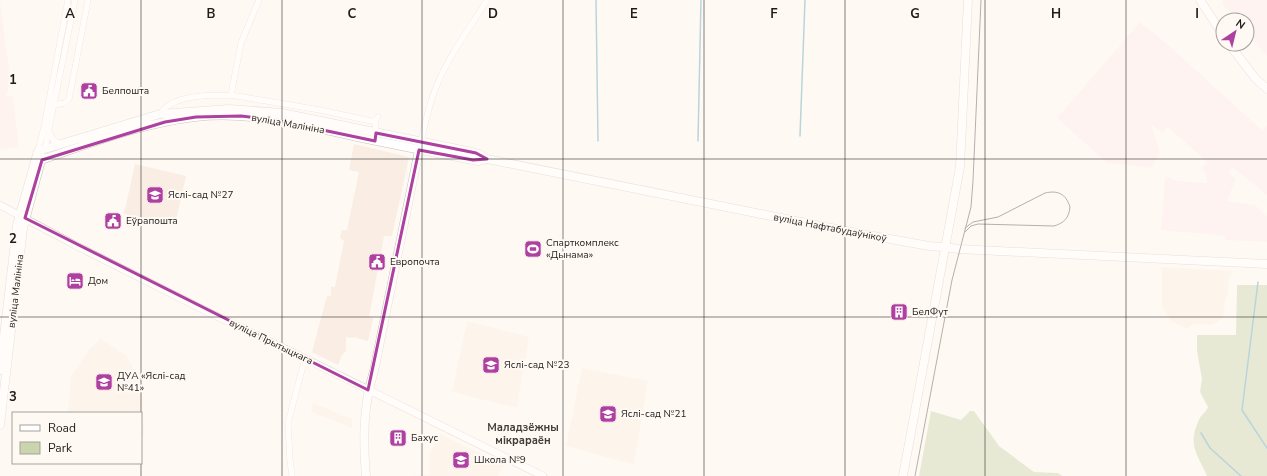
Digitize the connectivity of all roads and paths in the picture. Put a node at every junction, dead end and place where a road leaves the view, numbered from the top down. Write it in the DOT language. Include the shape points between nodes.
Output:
graph roads {
  1 [pos="68,0"];
  2 [pos="75,0"];
  3 [pos="88,0"];
  4 [pos="259,0"];
  5 [pos="487,0"];
  6 [pos="968,0"];
  7 [pos="1200,0"];
  8 [pos="1215,23"];
  9 [pos="1235,52"];
  10 [pos="1267,89"];
  11 [pos="231,95"];
  12 [pos="51,105"];
  13 [pos="160,114"];
  14 [pos="49,131"];
  15 [pos="376,137"];
  16 [pos="61,144"];
  17 [pos="420,146"];
  18 [pos="41,150"];
  19 [pos="38,161"];
  20 [pos="0,205"];
  21 [pos="22,217"];
  22 [pos="944,247"];
  23 [pos="1267,264"];
  24 [pos="305,358"];
  25 [pos="0,370"];
  26 [pos="368,390"];
  27 [pos="0,425"];
  28 [pos="292,476"];
  29 [pos="366,476"];
  30 [pos="543,476"];
  31 [pos="903,476"];
  1 -- 12 [label="street"];
  2 -- 12 [label="street"];
  3 -- 12 [label="street" via="69,99"];
  4 -- 11 [label="street" via="241,43"];
  5 -- 17 [label="street" via="437,84"];
  6 -- 22 [label="main road" via="960,167"];
  7 -- 8 [label="main road"];
  9 -- 10 [label="main road"];
  11 -- 13 [label="street, вуліца Малініна" via="182,100 168,105"];
  11 -- 15 [label="street, вуліца Малініна" via="371,121 376,119"];
  12 -- 14 [label="street"];
  12 -- 18 [label="street"];
  13 -- 15 [label="main road, вуліца Малініна" via="229,108 282,113"];
  13 -- 16 [label="main road, вуліца Малініна"];
  14 -- 16 [label="street" via="53,140"];
  14 -- 18 [label="street"];
  15 -- 17 [label="main road, вуліца Малініна"];
  15 -- 19 [label="main road, вуліца Малініна" via="241,116 196,117 164,122"];
  16 -- 18 [label="main road, вуліца Малініна"];
  17 -- 22 [label="main road, вуліца Нафтабудаўнікоў" via="476,153 487,159 846,231"];
  17 -- 26 [label="main road"];
  18 -- 19 [label="main road, вуліца Малініна"];
  19 -- 21 [label="main road, вуліца Малініна"];
  20 -- 21 [label="street, вуліца Прытыцкага"];
  21 -- 24 [label="street, вуліца Прытыцкага" via="206,311"];
  21 -- 25 [label="main road, вуліца Малініна" via="17,225"];
  21 -- 27 [label="main road, вуліца Малініна"];
  22 -- 23 [label="main road, вуліца Нафтабудаўнікоў"];
  22 -- 31 [label="main road"];
  24 -- 26 [label="street, вуліца Прытыцкага"];
  24 -- 28 [label="street" via="288,423"];
  26 -- 29 [label="main road" via="364,454"];
  26 -- 30 [label="street, вуліца Прытыцкага"];
}
